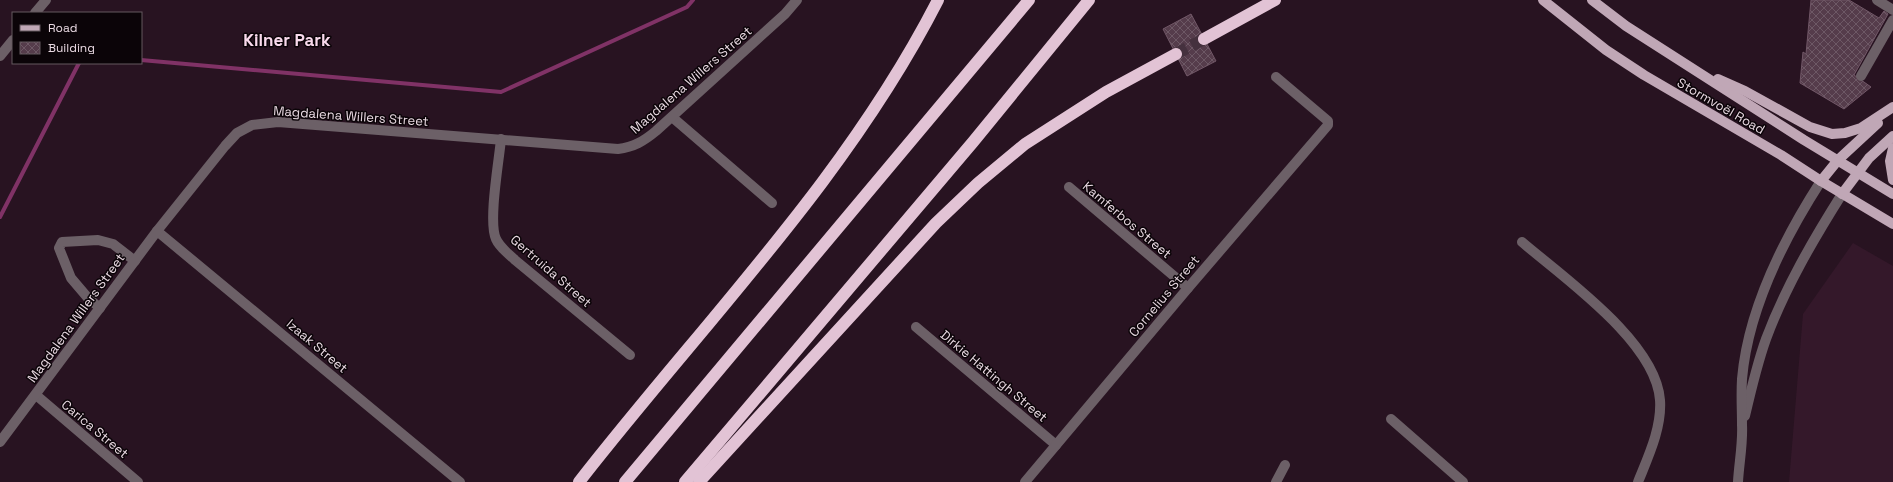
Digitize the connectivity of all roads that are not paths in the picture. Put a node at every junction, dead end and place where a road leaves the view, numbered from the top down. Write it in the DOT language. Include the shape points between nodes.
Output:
graph roads {
  1 [pos="46,0"];
  2 [pos="798,0"];
  3 [pos="938,0"];
  4 [pos="1029,0"];
  5 [pos="1088,0"];
  6 [pos="1275,0"];
  7 [pos="1543,0"];
  8 [pos="1592,0"];
  9 [pos="1877,0"];
  10 [pos="1893,10"];
  11 [pos="36,12"];
  12 [pos="1893,20"];
  13 [pos="1204,39"];
  14 [pos="12,41"];
  15 [pos="1176,54"];
  16 [pos="0,56"];
  17 [pos="1703,74"];
  18 [pos="1861,76"];
  19 [pos="1276,77"];
  20 [pos="1893,108"];
  21 [pos="672,117"];
  22 [pos="1893,136"];
  23 [pos="501,139"];
  24 [pos="1893,148"];
  25 [pos="1838,160"];
  26 [pos="1857,172"];
  27 [pos="1893,180"];
  28 [pos="1821,182"];
  29 [pos="1069,187"];
  30 [pos="1842,194"];
  31 [pos="1893,194"];
  32 [pos="772,203"];
  33 [pos="1893,224"];
  34 [pos="157,231"];
  35 [pos="1522,242"];
  36 [pos="135,261"];
  37 [pos="1188,288"];
  38 [pos="100,308"];
  39 [pos="916,327"];
  40 [pos="630,355"];
  41 [pos="36,395"];
  42 [pos="1391,420"];
  43 [pos="1742,425"];
  44 [pos="0,442"];
  45 [pos="1056,445"];
  46 [pos="1285,465"];
  47 [pos="138,482"];
  48 [pos="460,482"];
  49 [pos="580,482"];
  50 [pos="625,482"];
  51 [pos="685,482"];
  52 [pos="699,482"];
  53 [pos="1025,482"];
  54 [pos="1276,482"];
  55 [pos="1463,482"];
  56 [pos="1638,482"];
  57 [pos="1738,482"];
  1 -- 11 [label="street"];
  2 -- 21 [label="street, Magdalena Willers Street"];
  3 -- 49 [label="highway" via="890,85 802,209 622,427"];
  4 -- 50 [label="highway"];
  5 -- 51 [label="highway" via="973,142"];
  6 -- 13 [label="highway"];
  7 -- 28 [label="main road, Stormvoël Road" via="1606,50 1644,75 1782,155"];
  8 -- 17 [label="main road, Stormvoël Road" via="1626,26"];
  9 -- 10 [label="street"];
  12 -- 18 [label="street"];
  14 -- 16 [label="street"];
  15 -- 52 [label="highway" via="1106,92 1025,144 978,183 936,223"];
  17 -- 20 [label="main road" via="1735,86 1810,127 1832,134 1861,128"];
  17 -- 25 [label="main road, Stormvoël Road"];
  19 -- 37 [label="street, Cornelius Street" via="1329,124"];
  20 -- 25 [label="main road"];
  21 -- 23 [label="street, Magdalena Willers Street" via="647,138 626,148"];
  21 -- 32 [label="street"];
  22 -- 26 [label="main road"];
  23 -- 34 [label="street, Magdalena Willers Street" via="278,122 252,125 231,138"];
  23 -- 40 [label="street, Gertruida Street" via="493,228 500,246"];
  24 -- 27 [label="main road" via="1890,161"];
  25 -- 26 [label="main road, Stormvoël Road"];
  25 -- 28 [label="main road"];
  26 -- 30 [label="main road"];
  26 -- 31 [label="main road, Stormvoël Road"];
  28 -- 30 [label="main road, Stormvoël Road"];
  28 -- 43 [label="street" via="1784,247 1757,309 1742,378"];
  29 -- 37 [label="street, Kamferbos Street"];
  30 -- 33 [label="main road, Stormvoël Road"];
  30 -- 43 [label="street" via="1791,280 1776,314 1765,340"];
  34 -- 36 [label="street, Magdalena Willers Street"];
  34 -- 48 [label="street, Izaak Street"];
  35 -- 56 [label="street" via="1610,317 1640,353 1652,374 1658,389 1659,416 1653,444"];
  36 -- 38 [label="street, Magdalena Willers Street"];
  36 -- 38 [label="street" via="113,244 98,240 62,242 59,248 71,278"];
  37 -- 45 [label="street, Cornelius Street"];
  38 -- 41 [label="street, Magdalena Willers Street"];
  39 -- 45 [label="street, Dirkie Hattingh Street"];
  41 -- 44 [label="street, Magdalena Willers Street"];
  41 -- 47 [label="street, Carica Street"];
  42 -- 55 [label="street"];
  43 -- 57 [label="street"];
  45 -- 53 [label="street, Cornelius Street"];
  46 -- 54 [label="street"];
}
